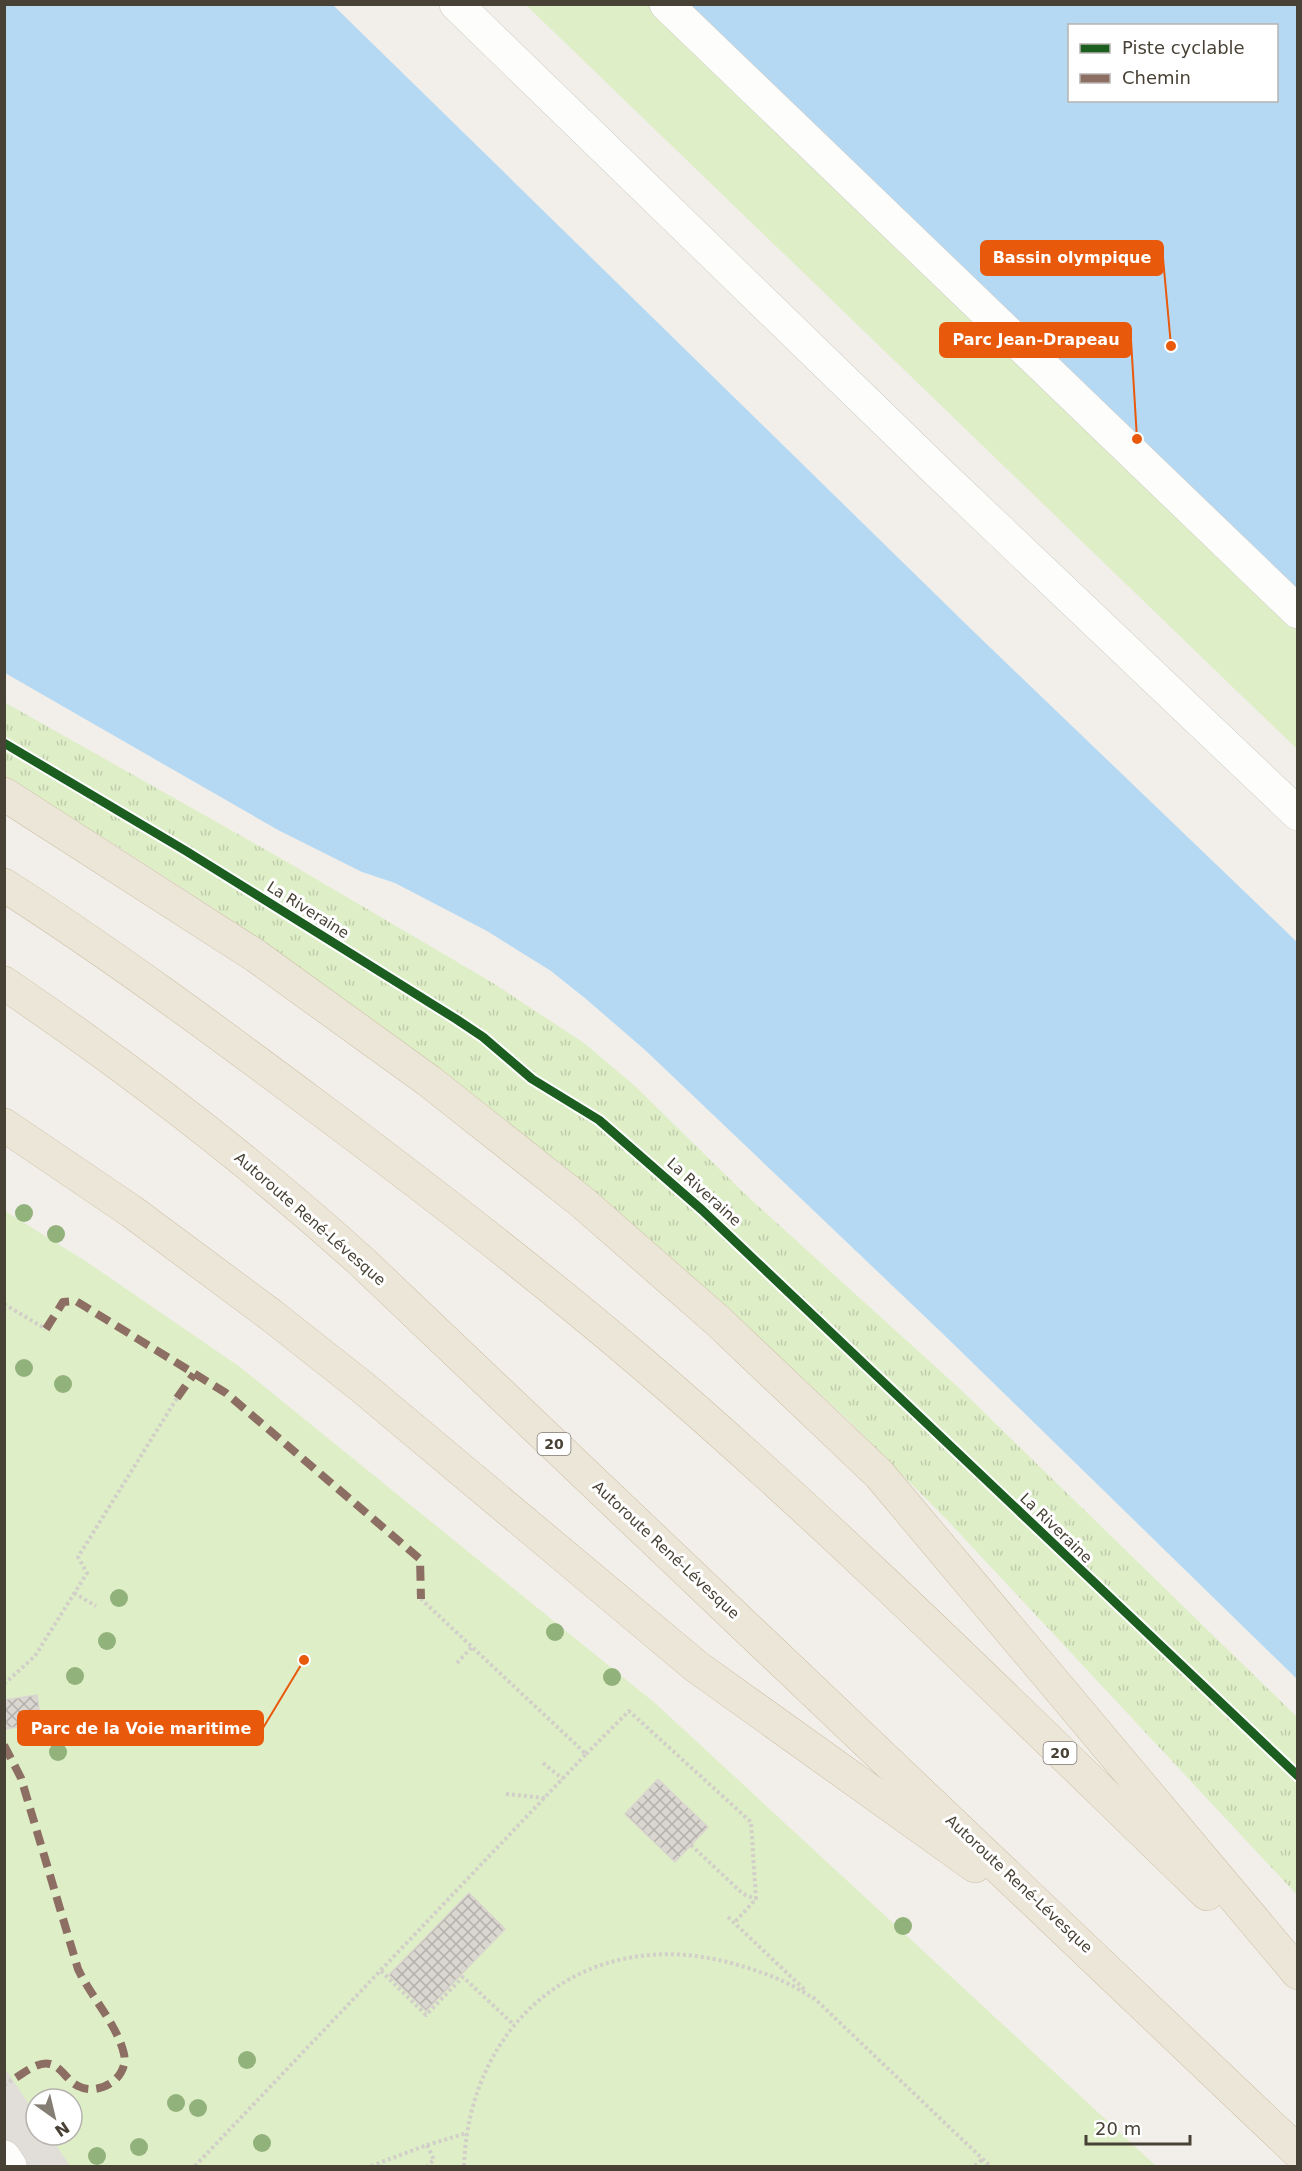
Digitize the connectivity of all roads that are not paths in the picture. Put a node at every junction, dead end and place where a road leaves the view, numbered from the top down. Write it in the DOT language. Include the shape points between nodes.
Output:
graph roads {
  1 [pos="456,4"];
  2 [pos="666,4"];
  3 [pos="1298,612"];
  4 [pos="4,794"];
  5 [pos="1298,814"];
  6 [pos="4,885"];
  7 [pos="4,983"];
  8 [pos="4,1125"];
  9 [pos="1076,1938"];
  10 [pos="1298,1973"];
  11 [pos="1298,1982"];
  12 [pos="1298,2152"];
  13 [pos="4,2157"];
  14 [pos="10,2166"];
  1 -- 5 [label="lane" via="935,469"];
  2 -- 3 [label="lane"];
  4 -- 10 [label="highway" via="256,956 429,1081 582,1202 718,1321 879,1474"];
  6 -- 11 [label="highway, 20" via="140,976 264,1066 478,1230 643,1364 822,1526"];
  7 -- 9 [label="highway, Autoroute René-Lévesque / 20" via="151,1088 309,1215"];
  8 -- 9 [label="highway" via="131,1211 271,1315 697,1667"];
  9 -- 12 [label="highway, Autoroute René-Lévesque / 20"];
  13 -- 14 [label="lane"];
}
